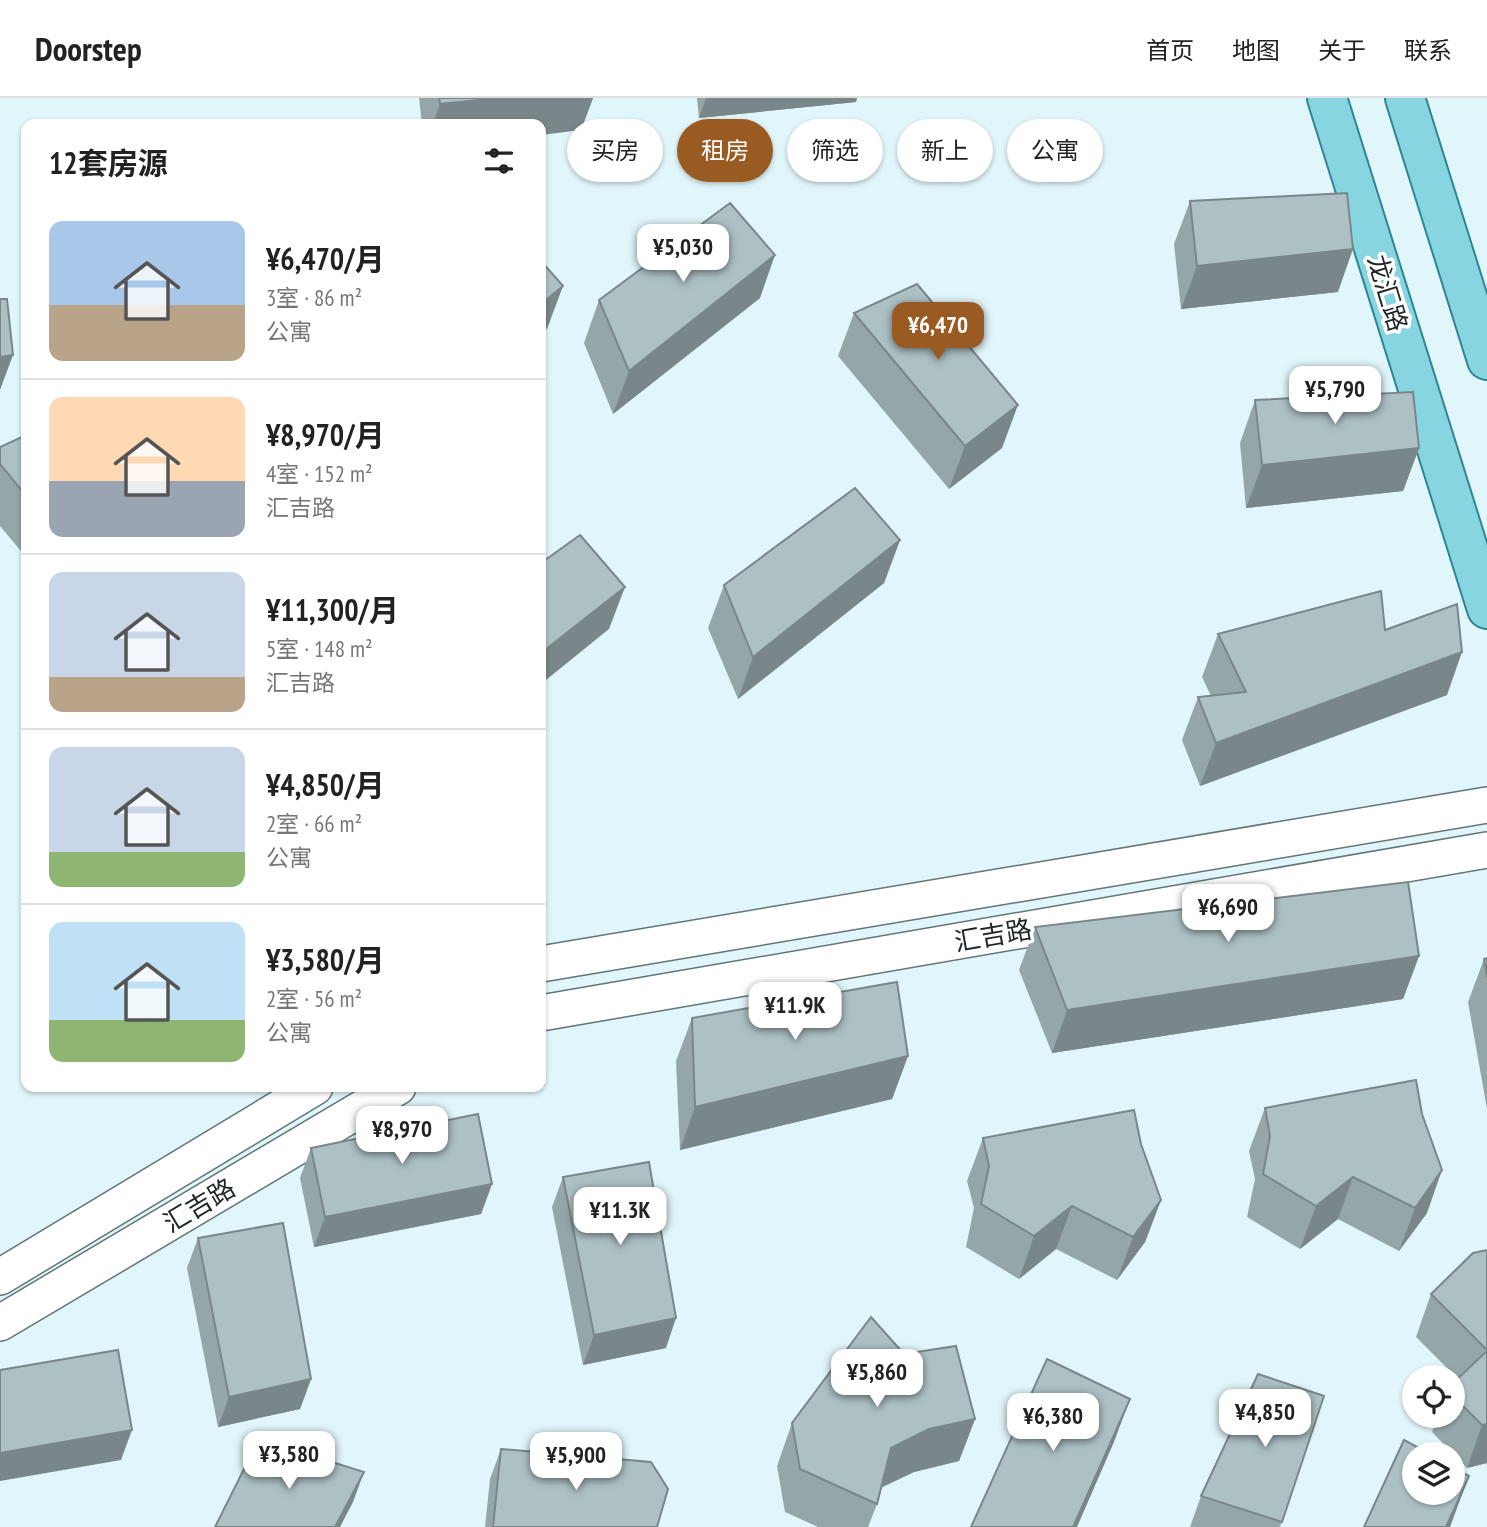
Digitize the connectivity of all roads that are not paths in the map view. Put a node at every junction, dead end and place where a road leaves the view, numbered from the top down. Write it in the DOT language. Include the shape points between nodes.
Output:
graph roads {
  1 [pos="1327,98"];
  2 [pos="1405,98"];
  3 [pos="1487,360"];
  4 [pos="1487,609"];
  5 [pos="1487,805"];
  6 [pos="1487,850"];
  7 [pos="546,963"];
  8 [pos="546,1012"];
  9 [pos="307,1092"];
  10 [pos="390,1092"];
  11 [pos="0,1277"];
  12 [pos="0,1322"];
  1 -- 4 [label="main road, 龙汇路"];
  2 -- 3 [label="main road"];
  5 -- 7 [label="street, 汇吉路"];
  6 -- 8 [label="street, 汇吉路"];
  9 -- 11 [label="street, 汇吉路"];
  10 -- 12 [label="street, 汇吉路"];
}
